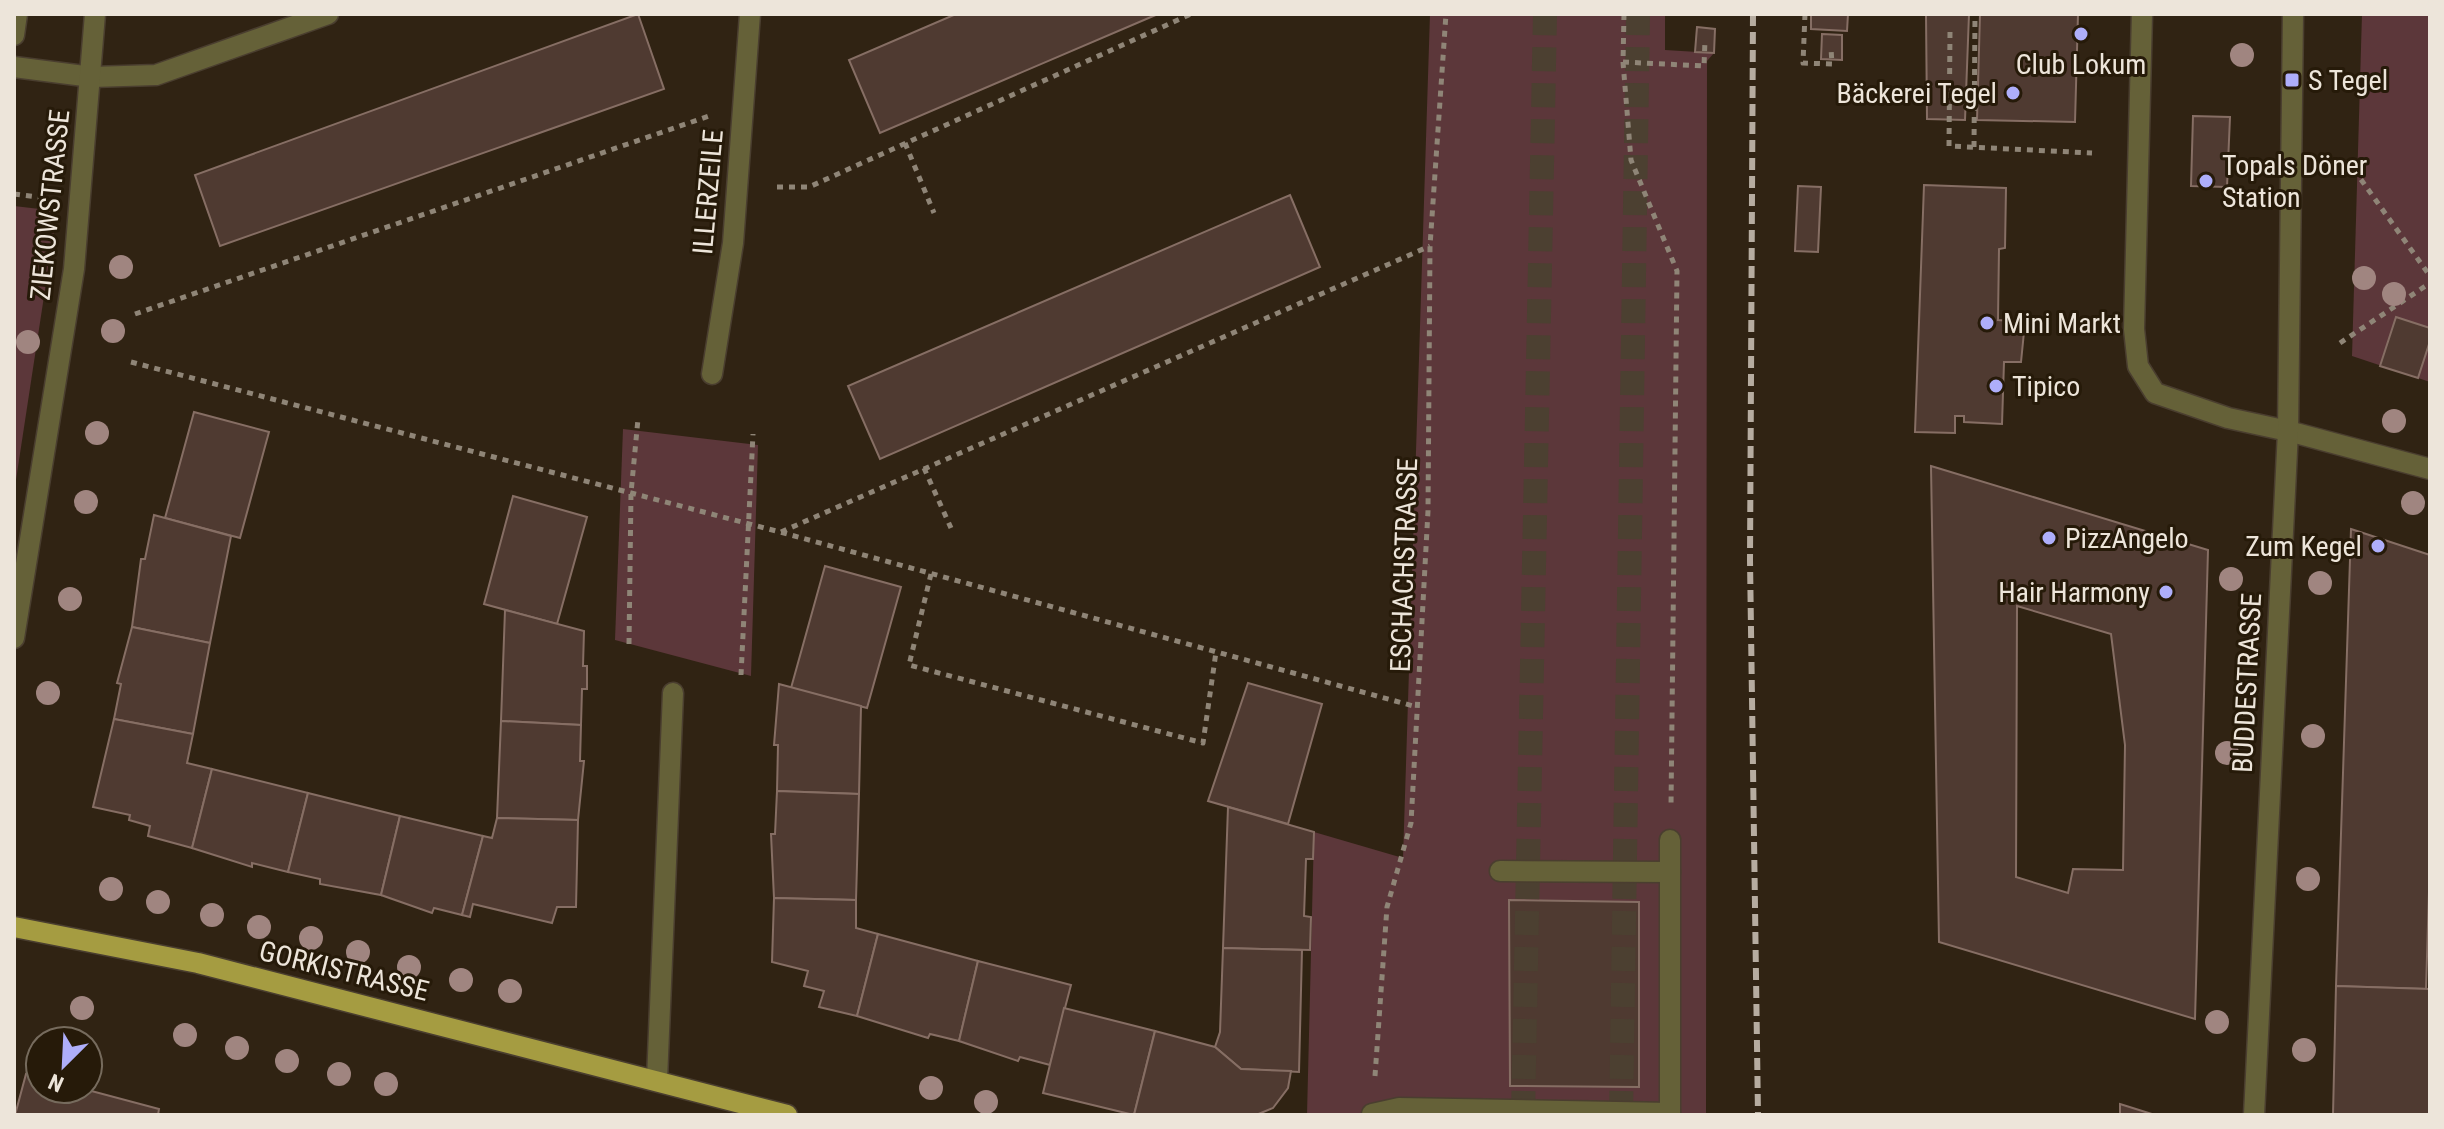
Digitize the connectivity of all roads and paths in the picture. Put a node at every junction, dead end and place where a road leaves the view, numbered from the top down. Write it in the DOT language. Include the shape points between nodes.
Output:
graph roads {
  1 [pos="17,14"];
  2 [pos="95,14"];
  3 [pos="328,14"];
  4 [pos="750,14"];
  5 [pos="1191,14"];
  6 [pos="1446,14"];
  7 [pos="1624,14"];
  8 [pos="1805,14"];
  9 [pos="1975,14"];
  10 [pos="2142,14"];
  11 [pos="2293,14"];
  12 [pos="1950,32"];
  13 [pos="14,35"];
  14 [pos="1705,40"];
  15 [pos="1831,48"];
  16 [pos="1623,62"];
  17 [pos="14,67"];
  18 [pos="92,77"];
  19 [pos="717,112"];
  20 [pos="905,143"];
  21 [pos="1974,147"];
  22 [pos="2092,153"];
  23 [pos="2347,160"];
  24 [pos="777,187"];
  25 [pos="14,194"];
  26 [pos="58,199"];
  27 [pos="934,213"];
  28 [pos="1430,246"];
  29 [pos="2430,276"];
  30 [pos="2430,283"];
  31 [pos="135,314"];
  32 [pos="2340,343"];
  33 [pos="131,362"];
  34 [pos="712,374"];
  35 [pos="638,419"];
  36 [pos="2288,431"];
  37 [pos="753,434"];
  38 [pos="924,468"];
  39 [pos="2430,469"];
  40 [pos="631,493"];
  41 [pos="747,524"];
  42 [pos="951,528"];
  43 [pos="780,532"];
  44 [pos="931,574"];
  45 [pos="14,638"];
  46 [pos="629,644"];
  47 [pos="1216,652"];
  48 [pos="741,675"];
  49 [pos="673,693"];
  50 [pos="1417,707"];
  51 [pos="1670,840"];
  52 [pos="1500,871"];
  53 [pos="1670,872"];
  54 [pos="14,927"];
  55 [pos="657,1080"];
  56 [pos="1372,1114"];
  57 [pos="1670,1114"];
  58 [pos="787,1115"];
  59 [pos="2254,1115"];
  1 -- 13 [label="street"];
  2 -- 18 [label="street, ZIEKOWSTRASSE"];
  3 -- 18 [label="street" via="156,75"];
  4 -- 34 [label="street, ILLERZEILE" via="733,243"];
  5 -- 20 [label="path"];
  6 -- 28 [label="path, ESCHACHSTRASSE"];
  7 -- 16 [label="path"];
  8 -- 15 [label="path" via="1803,63 1832,64"];
  9 -- 21 [label="path"];
  10 -- 36 [label="street" via="2134,329 2138,366 2155,393"];
  11 -- 36 [label="street, BUDDESTRASSE"];
  12 -- 21 [label="path" via="1949,146"];
  14 -- 16 [label="path" via="1704,66"];
  16 -- 51 [label="path" via="1631,160 1677,271"];
  17 -- 18 [label="street"];
  18 -- 45 [label="street, ZIEKOWSTRASSE" via="74,269"];
  19 -- 31 [label="path"];
  20 -- 24 [label="path" via="809,187"];
  20 -- 27 [label="path"];
  21 -- 22 [label="path"];
  23 -- 29 [label="path"];
  25 -- 26 [label="path"];
  28 -- 38 [label="path"];
  28 -- 50 [label="path, ESCHACHSTRASSE" via="1428,511"];
  30 -- 32 [label="path"];
  33 -- 40 [label="path"];
  35 -- 40 [label="path"];
  36 -- 39 [label="street"];
  36 -- 59 [label="street, BUDDESTRASSE"];
  37 -- 41 [label="path"];
  38 -- 42 [label="path"];
  38 -- 43 [label="path"];
  40 -- 41 [label="path"];
  40 -- 46 [label="path"];
  41 -- 43 [label="path"];
  41 -- 48 [label="path"];
  43 -- 44 [label="path"];
  44 -- 47 [label="path"];
  44 -- 47 [label="path" via="909,665 1203,743"];
  47 -- 50 [label="path"];
  49 -- 55 [label="street"];
  50 -- 56 [label="path, ESCHACHSTRASSE" via="1411,823 1387,907"];
  51 -- 53 [label="street"];
  52 -- 53 [label="street"];
  53 -- 57 [label="street"];
  54 -- 55 [label="main road, GORKISTRASSE" via="198,963"];
  55 -- 58 [label="main road, GORKISTRASSE"];
  56 -- 57 [label="street" via="1399,1108"];
}
